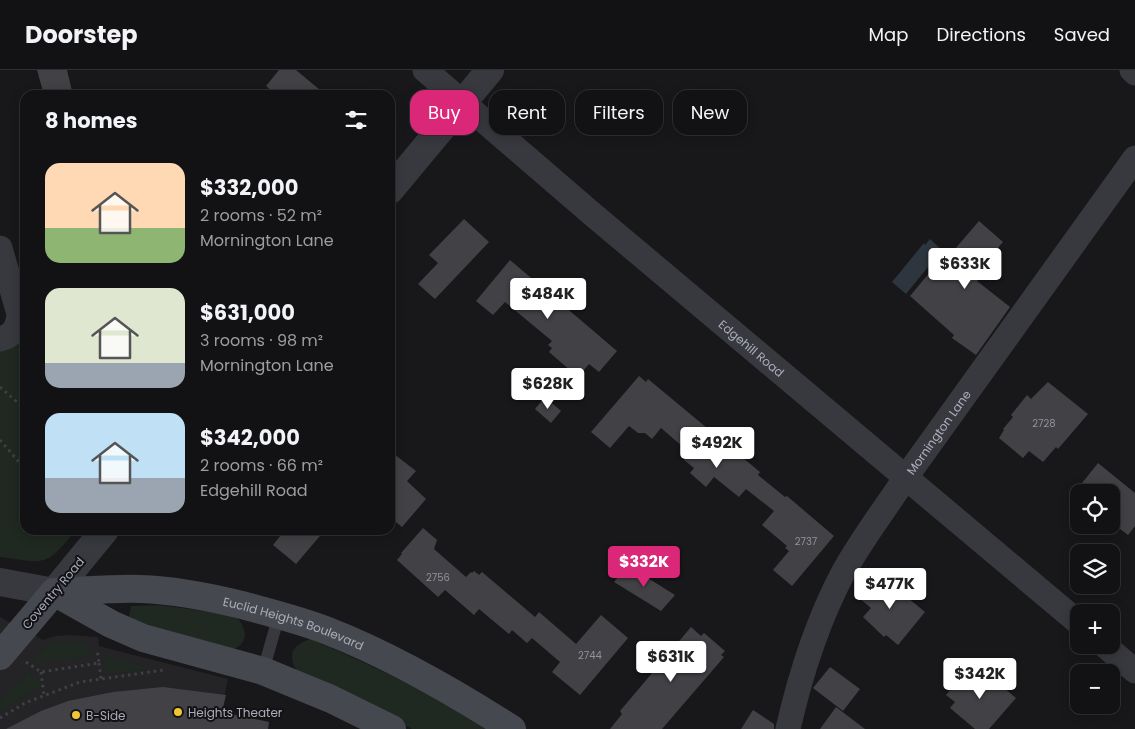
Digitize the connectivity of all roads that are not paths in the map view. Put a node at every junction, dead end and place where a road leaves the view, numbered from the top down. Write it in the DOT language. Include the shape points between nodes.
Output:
graph roads {
  1 [pos="425,70"];
  2 [pos="490,70"];
  3 [pos="1132,70"];
  4 [pos="1135,73"];
  5 [pos="449,90"];
  6 [pos="474,90"];
  7 [pos="479,115"];
  8 [pos="436,135"];
  9 [pos="1135,158"];
  10 [pos="395,184"];
  11 [pos="0,248"];
  12 [pos="0,339"];
  13 [pos="906,477"];
  14 [pos="101,535"];
  15 [pos="0,582"];
  16 [pos="54,592"];
  17 [pos="279,615"];
  18 [pos="1070,615"];
  19 [pos="1115,654"];
  20 [pos="13,659"];
  21 [pos="263,671"];
  22 [pos="1135,671"];
  23 [pos="392,729"];
  24 [pos="512,729"];
  25 [pos="788,729"];
  1 -- 5 [label="street, Edgehill Road"];
  2 -- 6 [label="street"];
  3 -- 4 [label="street"];
  7 -- 13 [label="street, Edgehill Road"];
  8 -- 10 [label="street"];
  9 -- 13 [label="street, Mornington Lane"];
  11 -- 12 [label="street" via="19,314 13,332"];
  13 -- 18 [label="street, Edgehill Road"];
  13 -- 25 [label="street, Mornington Lane" via="865,537 827,606"];
  14 -- 16 [label="street, Coventry Road"];
  15 -- 16 [label="street, Euclid Heights Boulevard"];
  16 -- 17 [label="main road, Euclid Heights Boulevard" via="141,589 214,599"];
  16 -- 20 [label="main road, Coventry Road"];
  16 -- 21 [label="main road, Euclid Heights Boulevard" via="143,638"];
  17 -- 21 [label="lane"];
  17 -- 24 [label="main road, Euclid Heights Boulevard" via="329,631 383,655"];
  19 -- 22 [label="street"];
  21 -- 23 [label="main road, Euclid Heights Boulevard" via="331,698"];
}
